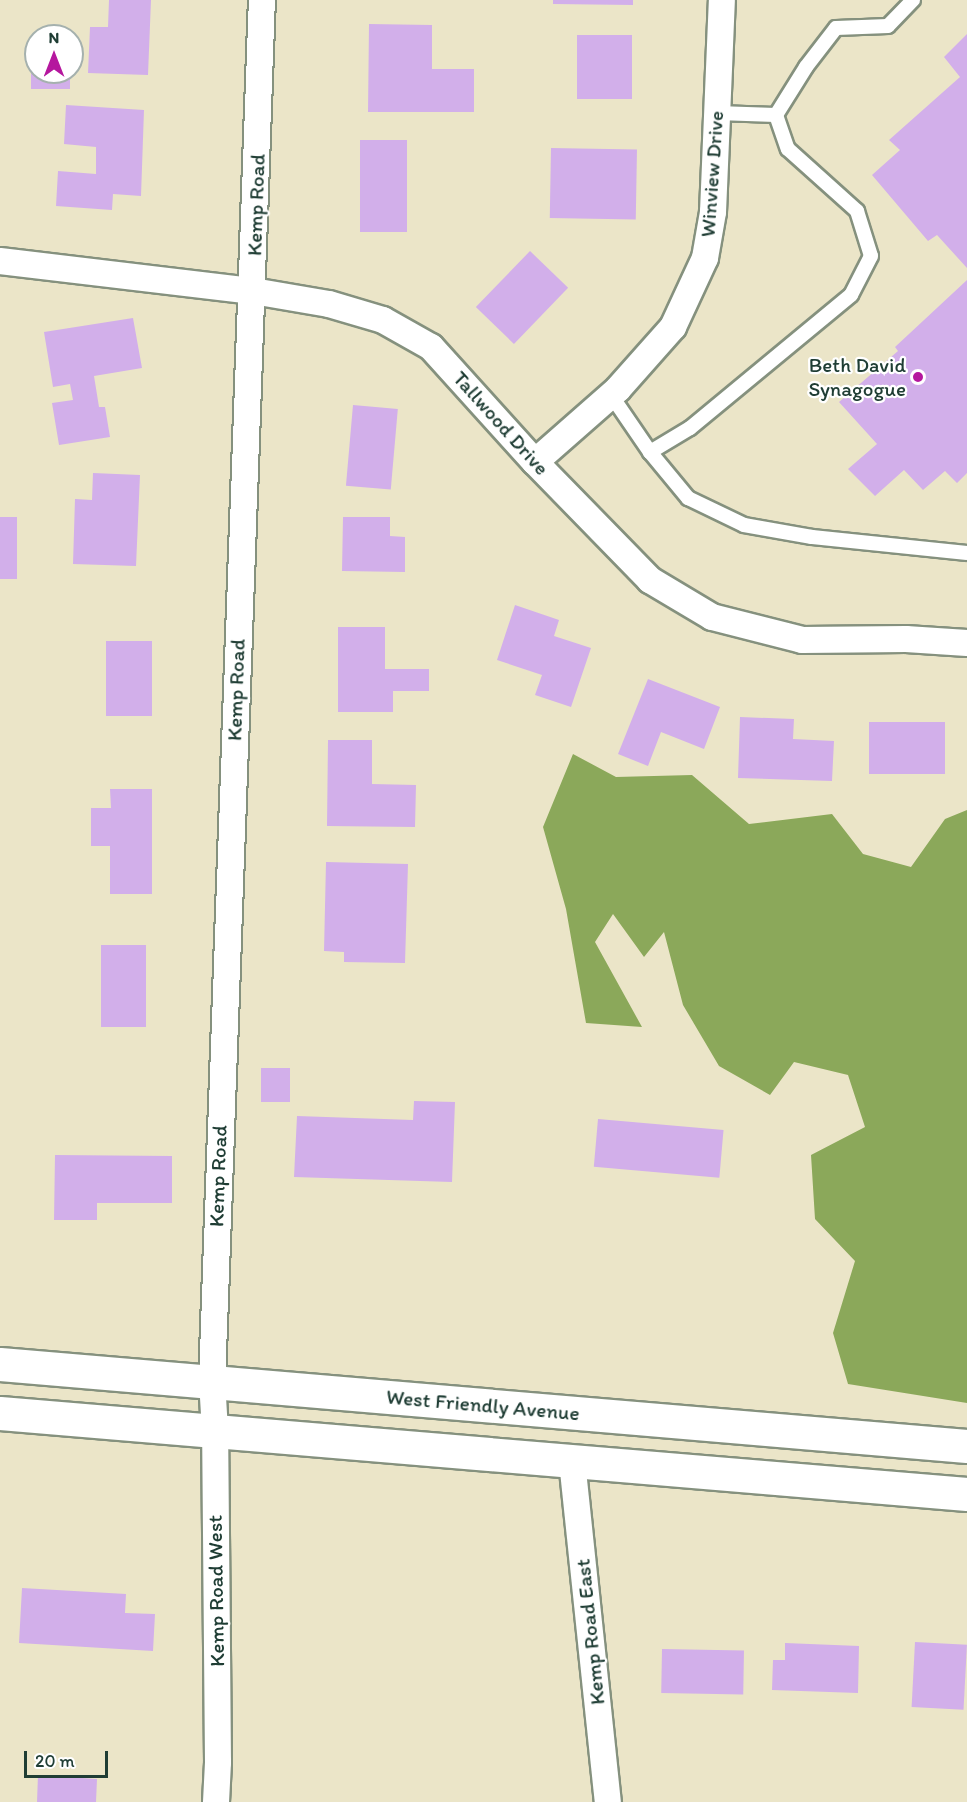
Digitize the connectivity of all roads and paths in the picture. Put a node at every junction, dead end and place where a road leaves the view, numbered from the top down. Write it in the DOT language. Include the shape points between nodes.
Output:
graph roads {
  1 [pos="262,0"];
  2 [pos="722,0"];
  3 [pos="913,0"];
  4 [pos="717,113"];
  5 [pos="776,115"];
  6 [pos="0,261"];
  7 [pos="253,291"];
  8 [pos="611,395"];
  9 [pos="650,452"];
  10 [pos="535,462"];
  11 [pos="967,553"];
  12 [pos="967,643"];
  13 [pos="0,1364"];
  14 [pos="212,1381"];
  15 [pos="0,1413"];
  16 [pos="215,1431"];
  17 [pos="967,1446"];
  18 [pos="572,1461"];
  19 [pos="967,1494"];
  20 [pos="216,1802"];
  21 [pos="608,1802"];
  1 -- 7 [label="street, Kemp Road"];
  2 -- 4 [label="street, Winview Drive"];
  3 -- 5 [label="lane" via="888,26 836,28"];
  4 -- 5 [label="lane"];
  4 -- 8 [label="street, Winview Drive" via="713,212 705,258 673,327"];
  5 -- 9 [label="lane" via="788,149 857,211 871,256 851,295 690,428"];
  6 -- 7 [label="street, Tallwood Drive"];
  7 -- 10 [label="street, Tallwood Drive" via="329,304 383,320 431,347"];
  7 -- 14 [label="street, Kemp Road"];
  8 -- 9 [label="lane"];
  8 -- 10 [label="street, Winview Drive"];
  9 -- 11 [label="lane" via="688,498 744,525 812,537"];
  10 -- 12 [label="street, Tallwood Drive" via="650,580 712,617 802,640"];
  13 -- 14 [label="main road, West Friendly Avenue"];
  14 -- 16 [label="street, Kemp Road West"];
  14 -- 17 [label="main road, West Friendly Avenue"];
  15 -- 16 [label="main road"];
  16 -- 18 [label="main road"];
  16 -- 20 [label="street, Kemp Road West"];
  18 -- 19 [label="main road"];
  18 -- 21 [label="street, Kemp Road East"];
}
